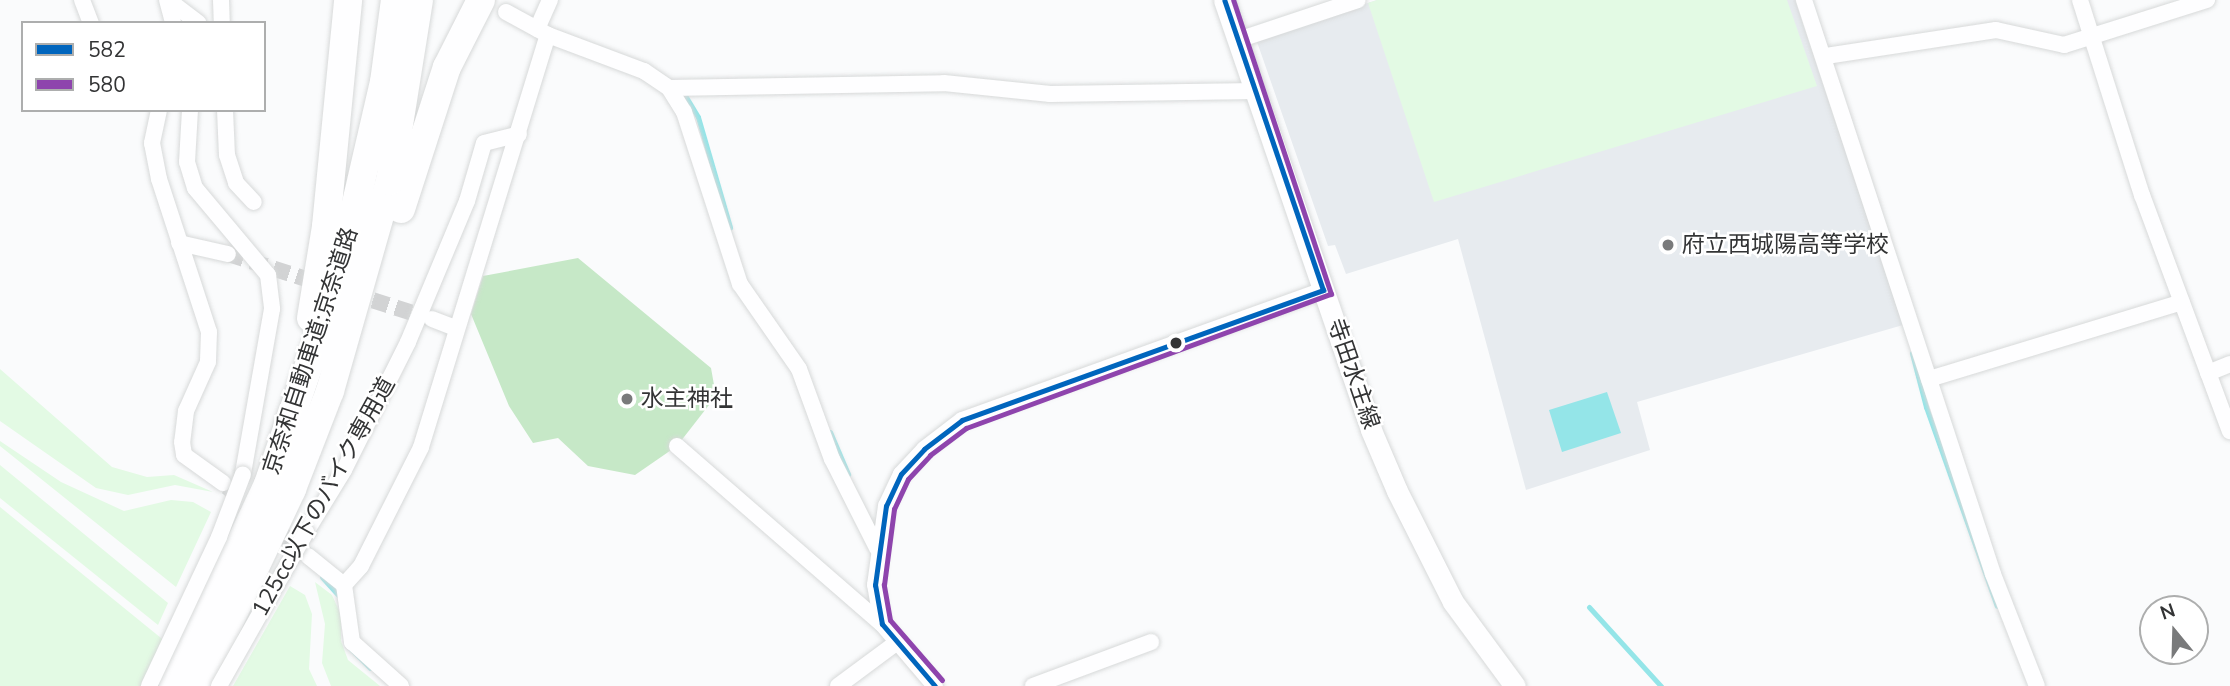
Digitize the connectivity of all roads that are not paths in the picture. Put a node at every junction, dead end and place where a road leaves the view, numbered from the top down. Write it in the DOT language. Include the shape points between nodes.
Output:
graph roads {
  1 [pos="82,0"];
  2 [pos="167,0"];
  3 [pos="221,0"];
  4 [pos="348,0"];
  5 [pos="395,0"];
  6 [pos="419,0"];
  7 [pos="481,0"];
  8 [pos="550,0"];
  9 [pos="1224,0"];
  10 [pos="1358,0"];
  11 [pos="1804,0"];
  12 [pos="2080,0"];
  13 [pos="2207,0"];
  14 [pos="506,12"];
  15 [pos="90,21"];
  16 [pos="172,21"];
  17 [pos="195,21"];
  18 [pos="222,21"];
  19 [pos="542,32"];
  20 [pos="2092,38"];
  21 [pos="1238,40"];
  22 [pos="1826,55"];
  23 [pos="669,88"];
  24 [pos="1256,91"];
  25 [pos="159,112"];
  26 [pos="190,112"];
  27 [pos="225,112"];
  28 [pos="519,134"];
  29 [pos="254,202"];
  30 [pos="179,243"];
  31 [pos="228,254"];
  32 [pos="1323,290"];
  33 [pos="2182,302"];
  34 [pos="432,319"];
  35 [pos="457,328"];
  36 [pos="2230,364"];
  37 [pos="2208,373"];
  38 [pos="1929,379"];
  39 [pos="330,391"];
  40 [pos="2230,431"];
  41 [pos="677,446"];
  42 [pos="255,479"];
  43 [pos="223,483"];
  44 [pos="877,548"];
  45 [pos="308,556"];
  46 [pos="344,585"];
  47 [pos="882,624"];
  48 [pos="212,633"];
  49 [pos="1152,642"];
  50 [pos="896,643"];
  51 [pos="149,686"];
  52 [pos="173,686"];
  53 [pos="200,686"];
  54 [pos="219,686"];
  55 [pos="401,686"];
  56 [pos="838,686"];
  57 [pos="935,686"];
  58 [pos="1033,686"];
  59 [pos="1515,686"];
  60 [pos="2037,686"];
  1 -- 15 [label="street"];
  2 -- 16 [label="street"];
  2 -- 17 [label="street"];
  3 -- 18 [label="street"];
  4 -- 42 [label="highway" via="314,306"];
  5 -- 42 [label="highway, 京奈和自動車道;京奈道路" via="384,82 338,281"];
  6 -- 39 [label="highway, 京奈和自動車道;京奈道路" via="390,181"];
  7 -- 39 [label="highway" via="447,67 376,294"];
  8 -- 19 [label="street"];
  9 -- 21 [label="main road, 寺田水主線"];
  10 -- 21 [label="street"];
  11 -- 22 [label="street"];
  12 -- 20 [label="street"];
  13 -- 20 [label="street"];
  14 -- 19 [label="street"];
  19 -- 23 [label="street" via="644,71"];
  19 -- 28 [label="street"];
  20 -- 22 [label="street" via="2064,45 1996,30"];
  20 -- 33 [label="street"];
  21 -- 24 [label="main road, 寺田水主線"];
  22 -- 38 [label="street"];
  23 -- 24 [label="street" via="944,83 1050,94"];
  23 -- 44 [label="street" via="684,112 740,284 799,369 832,459"];
  24 -- 32 [label="main road, 寺田水主線"];
  25 -- 30 [label="street" via="152,143"];
  26 -- 42 [label="street" via="187,162 195,188 268,275 272,309"];
  27 -- 29 [label="street" via="227,155 236,183"];
  28 -- 35 [label="street"];
  28 -- 54 [label="street, 125cc以下のバイク専用道, bridge" via="484,143 467,201 408,342 344,470"];
  30 -- 31 [label="street"];
  30 -- 43 [label="street" via="209,332 208,362 186,411 181,442 184,455"];
  32 -- 44 [label="street" via="962,420 901,474 886,506"];
  32 -- 59 [label="main road, 寺田水主線" via="1397,491 1453,602"];
  33 -- 37 [label="street"];
  33 -- 38 [label="street"];
  34 -- 35 [label="street"];
  35 -- 46 [label="street" via="421,447 361,566"];
  36 -- 37 [label="street"];
  37 -- 40 [label="street"];
  38 -- 60 [label="street" via="1993,574"];
  39 -- 48 [label="highway, 京奈和自動車道;京奈道路" via="292,489"];
  41 -- 47 [label="street"];
  42 -- 48 [label="highway, 京奈和自動車道;京奈道路"];
  42 -- 51 [label="street, bridge" via="219,537"];
  44 -- 47 [label="street" via="875,585"];
  45 -- 46 [label="street"];
  46 -- 55 [label="street" via="352,642"];
  47 -- 50 [label="street"];
  48 -- 52 [label="highway, 京奈和自動車道;京奈道路"];
  48 -- 53 [label="highway, 京奈和自動車道;京奈道路"];
  49 -- 58 [label="street"];
  50 -- 56 [label="street"];
  50 -- 57 [label="street"];
}
